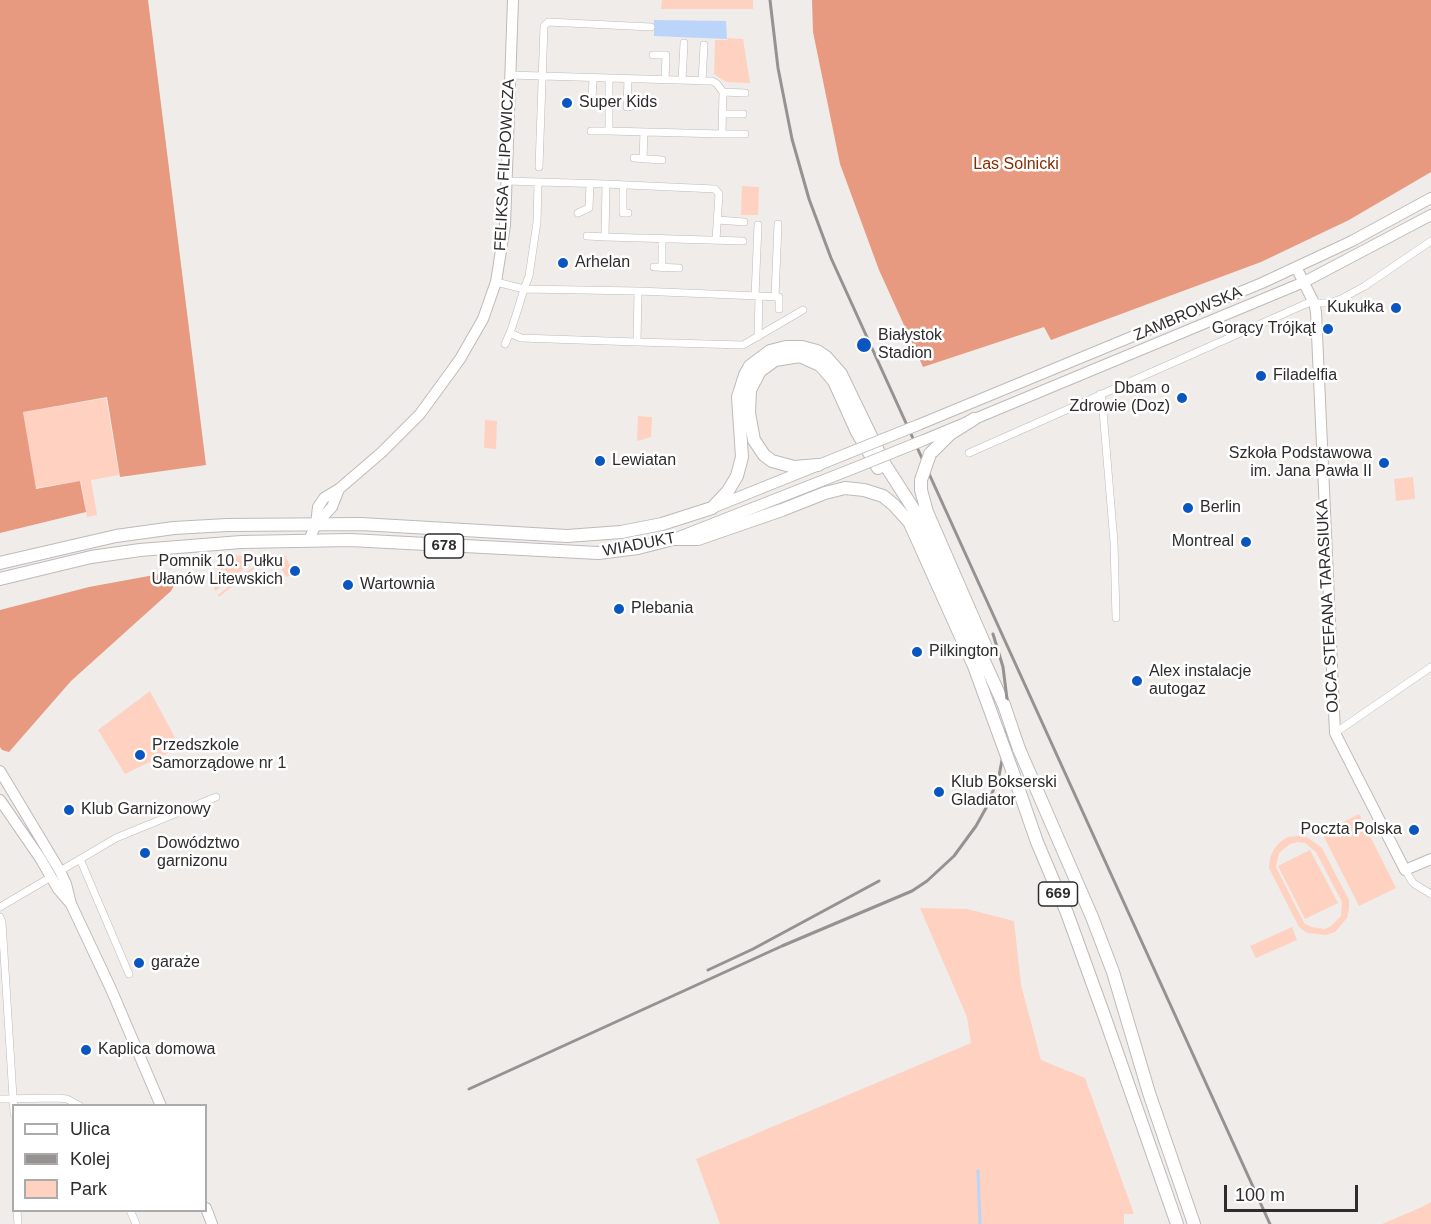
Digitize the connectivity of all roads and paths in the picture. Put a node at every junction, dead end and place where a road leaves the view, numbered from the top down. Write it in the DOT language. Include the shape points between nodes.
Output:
graph roads {
  1 [pos="513,0"];
  2 [pos="651,27"];
  3 [pos="684,43"];
  4 [pos="704,45"];
  5 [pos="653,55"];
  6 [pos="510,75"];
  7 [pos="542,76"];
  8 [pos="592,78"];
  9 [pos="609,78"];
  10 [pos="628,79"];
  11 [pos="665,80"];
  12 [pos="682,80"];
  13 [pos="702,81"];
  14 [pos="723,92"];
  15 [pos="745,93"];
  16 [pos="583,102"];
  17 [pos="632,106"];
  18 [pos="722,114"];
  19 [pos="743,114"];
  20 [pos="591,131"];
  21 [pos="609,131"];
  22 [pos="644,132"];
  23 [pos="722,134"];
  24 [pos="745,135"];
  25 [pos="634,158"];
  26 [pos="644,159"];
  27 [pos="662,160"];
  28 [pos="539,166"];
  29 [pos="507,181"];
  30 [pos="538,183"];
  31 [pos="590,184"];
  32 [pos="606,184"];
  33 [pos="623,185"];
  34 [pos="1431,198"];
  35 [pos="578,213"];
  36 [pos="627,213"];
  37 [pos="1431,215"];
  38 [pos="718,220"];
  39 [pos="744,222"];
  40 [pos="778,224"];
  41 [pos="758,225"];
  42 [pos="587,236"];
  43 [pos="605,237"];
  44 [pos="662,238"];
  45 [pos="716,240"];
  46 [pos="743,241"];
  47 [pos="1431,241"];
  48 [pos="1296,267"];
  49 [pos="679,268"];
  50 [pos="496,282"];
  51 [pos="1304,282"];
  52 [pos="524,289"];
  53 [pos="638,291"];
  54 [pos="757,296"];
  55 [pos="775,297"];
  56 [pos="1314,303"];
  57 [pos="778,309"];
  58 [pos="803,310"];
  59 [pos="510,333"];
  60 [pos="758,337"];
  61 [pos="637,342"];
  62 [pos="506,344"];
  63 [pos="1100,394"];
  64 [pos="939,416"];
  65 [pos="974,419"];
  66 [pos="948,429"];
  67 [pos="969,453"];
  68 [pos="818,465"];
  69 [pos="712,508"];
  70 [pos="316,524"];
  71 [pos="911,524"];
  72 [pos="673,539"];
  73 [pos="309,540"];
  74 [pos="42,553"];
  75 [pos="0,563"];
  76 [pos="45,567"];
  77 [pos="0,579"];
  78 [pos="1116,618"];
  79 [pos="1431,667"];
  80 [pos="1004,705"];
  81 [pos="1335,733"];
  82 [pos="0,771"];
  83 [pos="13,793"];
  84 [pos="216,797"];
  85 [pos="0,800"];
  86 [pos="1431,858"];
  87 [pos="80,859"];
  88 [pos="1405,870"];
  89 [pos="55,874"];
  90 [pos="1431,894"];
  91 [pos="0,907"];
  92 [pos="0,917"];
  93 [pos="129,974"];
  94 [pos="4,1012"];
  95 [pos="13,1099"];
  96 [pos="0,1100"];
  97 [pos="13,1104"];
  98 [pos="76,1104"];
  99 [pos="160,1104"];
  100 [pos="1177,1224"];
  101 [pos="1194,1224"];
  1 -- 6 [label="main road, FELIKSA FILIPOWICZA"];
  2 -- 7 [label="street" via="548,22 544,26"];
  3 -- 12 [label="street"];
  4 -- 13 [label="street"];
  5 -- 11 [label="street" via="666,56"];
  6 -- 7 [label="street"];
  6 -- 29 [label="main road, FELIKSA FILIPOWICZA"];
  7 -- 8 [label="street"];
  7 -- 28 [label="street"];
  8 -- 9 [label="street"];
  8 -- 16 [label="street" via="592,103"];
  9 -- 10 [label="street"];
  9 -- 21 [label="street"];
  10 -- 11 [label="street"];
  10 -- 17 [label="street" via="627,106"];
  11 -- 12 [label="street"];
  12 -- 13 [label="street"];
  13 -- 14 [label="street" via="712,81"];
  14 -- 15 [label="street"];
  14 -- 18 [label="street"];
  18 -- 19 [label="street"];
  18 -- 23 [label="street"];
  20 -- 21 [label="street"];
  21 -- 22 [label="street"];
  22 -- 23 [label="street"];
  22 -- 26 [label="street"];
  23 -- 24 [label="street"];
  25 -- 26 [label="street"];
  26 -- 27 [label="street"];
  29 -- 30 [label="street"];
  29 -- 50 [label="main road, FELIKSA FILIPOWICZA"];
  30 -- 31 [label="street"];
  30 -- 52 [label="street" via="537,222"];
  31 -- 32 [label="street"];
  31 -- 35 [label="street" via="589,207"];
  32 -- 33 [label="street"];
  32 -- 43 [label="street"];
  33 -- 36 [label="street" via="623,213"];
  33 -- 38 [label="street" via="715,189 719,194"];
  34 -- 48 [label="main road, ZAMBROWSKA / 678"];
  37 -- 51 [label="main road, ZAMBROWSKA / 678"];
  38 -- 39 [label="street"];
  38 -- 45 [label="street"];
  40 -- 55 [label="street"];
  41 -- 54 [label="street"];
  42 -- 43 [label="street"];
  43 -- 44 [label="street"];
  44 -- 45 [label="street"];
  44 -- 49 [label="street" via="658,267"];
  45 -- 46 [label="street"];
  47 -- 56 [label="street" via="1341,299"];
  48 -- 51 [label="main road, OJCA STEFANA TARASIUKA"];
  48 -- 64 [label="main road, ZAMBROWSKA / 678"];
  50 -- 52 [label="street"];
  50 -- 70 [label="main road, FELIKSA FILIPOWICZA" via="483,319 446,379 403,433 339,489 332,507"];
  51 -- 56 [label="main road, OJCA STEFANA TARASIUKA"];
  51 -- 65 [label="main road, ZAMBROWSKA / 678"];
  52 -- 53 [label="street"];
  52 -- 59 [label="street"];
  53 -- 54 [label="street"];
  53 -- 61 [label="street"];
  54 -- 55 [label="street"];
  54 -- 60 [label="street"];
  55 -- 57 [label="street" via="779,297"];
  56 -- 63 [label="street"];
  56 -- 81 [label="main road, OJCA STEFANA TARASIUKA"];
  58 -- 60 [label="street"];
  59 -- 61 [label="street" via="521,338"];
  59 -- 62 [label="street"];
  60 -- 61 [label="street" via="739,346"];
  63 -- 67 [label="street"];
  63 -- 78 [label="street" via="1114,543"];
  64 -- 68 [label="main road, WIADUKT / 678, bridge"];
  65 -- 66 [label="main road, ZAMBROWSKA / 678"];
  65 -- 80 [label="main road, bridge" via="950,434 930,454 921,480 923,501 978,627"];
  66 -- 72 [label="main road, WIADUKT / 678, bridge"];
  68 -- 69 [label="main road, WIADUKT / 678"];
  68 -- 71 [label="main road" via="782,465 764,454 754,440 750,390 760,371 775,360 800,356 813,360 828,373 869,454"];
  69 -- 70 [label="main road, WIADUKT / 678" via="644,528 582,536"];
  69 -- 80 [label="main road" via="728,490 740,466 738,397 750,366 770,351 786,347 810,348 826,357 841,374 884,463 918,516"];
  70 -- 73 [label="main road, FELIKSA FILIPOWICZA"];
  70 -- 74 [label="main road, 678" via="174,528 96,539"];
  71 -- 72 [label="main road" via="883,496 844,488 698,538"];
  71 -- 100 [label="main road, 669, bridge" via="974,666"];
  72 -- 73 [label="main road, WIADUKT / 678" via="638,548 589,553"];
  73 -- 76 [label="main road, 678" via="152,549"];
  74 -- 75 [label="main road, 678"];
  74 -- 76 [label="main road"];
  76 -- 77 [label="main road, 678"];
  79 -- 81 [label="street"];
  80 -- 101 [label="main road, 669, bridge" via="1031,782 1113,972"];
  81 -- 88 [label="main road"];
  82 -- 83 [label="main road"];
  83 -- 85 [label="main road"];
  83 -- 89 [label="main road"];
  84 -- 87 [label="street" via="116,838"];
  85 -- 89 [label="main road"];
  86 -- 88 [label="main road"];
  87 -- 89 [label="street"];
  87 -- 93 [label="street"];
  88 -- 90 [label="street" via="1413,883"];
  89 -- 91 [label="street"];
  89 -- 99 [label="main road" via="111,989"];
  92 -- 94 [label="street"];
  94 -- 95 [label="street"];
  95 -- 96 [label="street"];
  95 -- 97 [label="street"];
  95 -- 98 [label="street" via="57,1098"];
}
